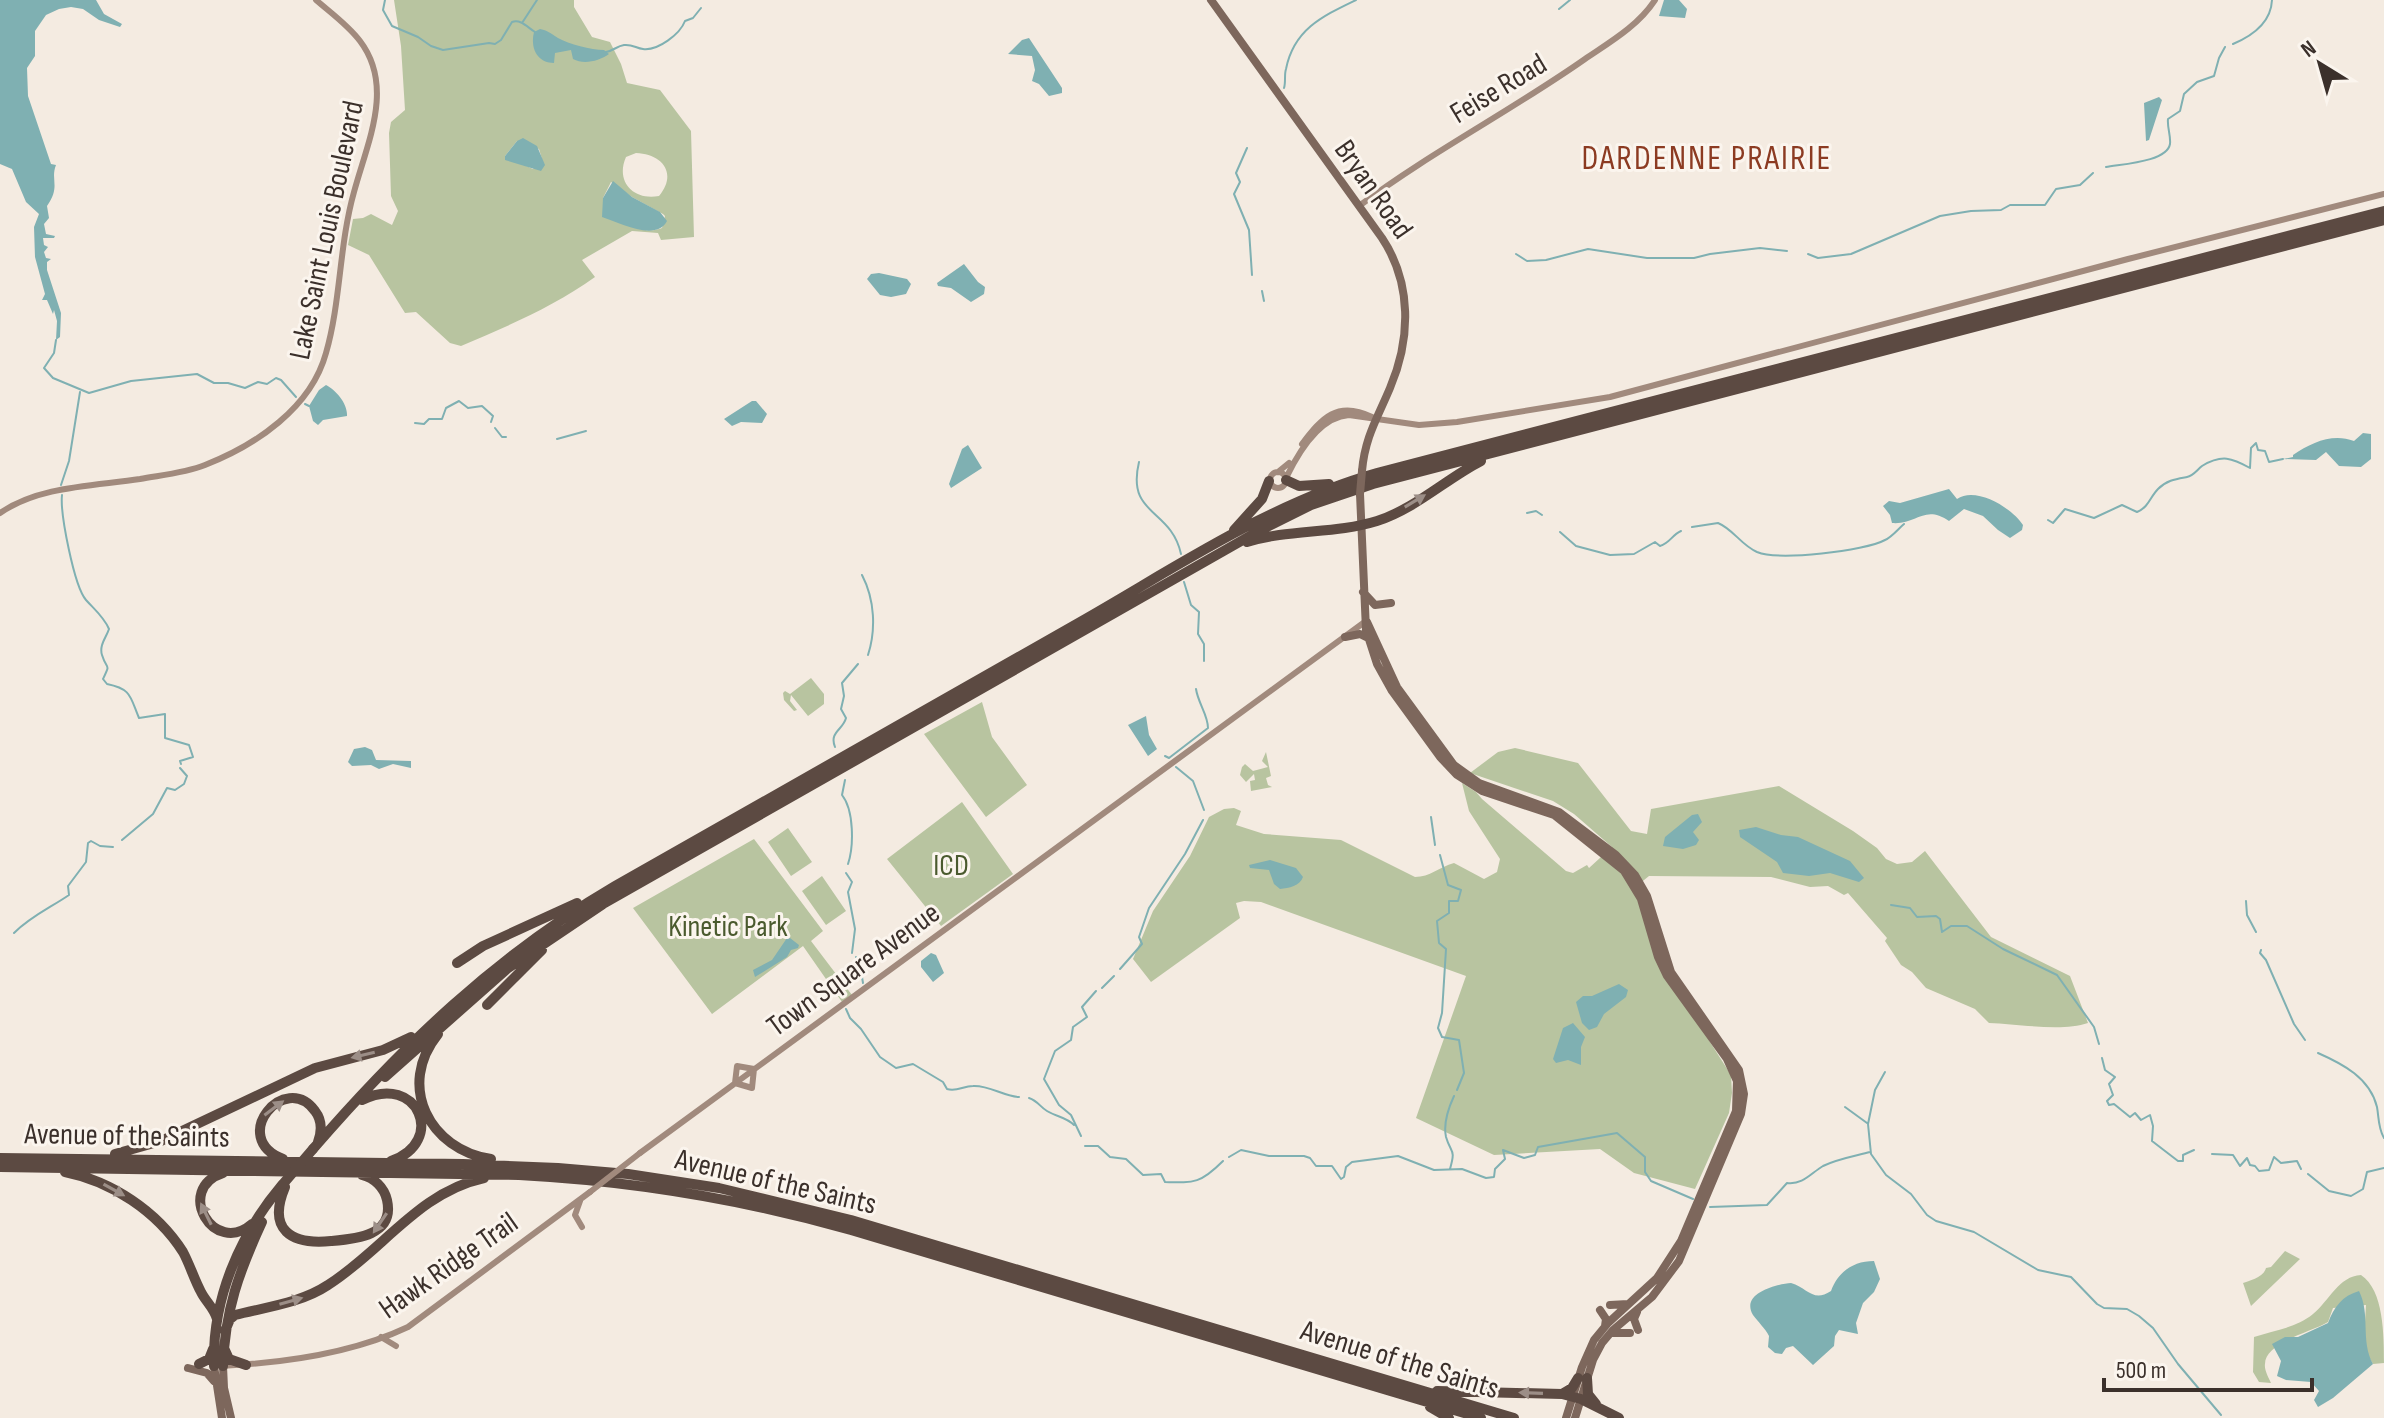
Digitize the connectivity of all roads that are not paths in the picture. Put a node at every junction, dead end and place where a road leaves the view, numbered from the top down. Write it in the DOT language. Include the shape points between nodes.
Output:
graph roads {
  1 [pos="316,0"];
  2 [pos="1211,0"];
  3 [pos="1655,0"];
  4 [pos="2384,194"];
  5 [pos="1359,206"];
  6 [pos="2384,211"];
  7 [pos="2384,220"];
  8 [pos="1375,418"];
  9 [pos="1513,448"];
  10 [pos="1377,473"];
  11 [pos="1283,476"];
  12 [pos="1269,481"];
  13 [pos="0,513"];
  14 [pos="1360,526"];
  15 [pos="1210,548"];
  16 [pos="1223,551"];
  17 [pos="1362,591"];
  18 [pos="1391,603"];
  19 [pos="1366,621"];
  20 [pos="1345,637"];
  21 [pos="1368,638"];
  22 [pos="910,724"];
  23 [pos="615,886"];
  24 [pos="566,927"];
  25 [pos="457,963"];
  26 [pos="473,993"];
  27 [pos="487,1005"];
  28 [pos="432,1022"];
  29 [pos="754,1069"];
  30 [pos="735,1083"];
  31 [pos="362,1100"];
  32 [pos="316,1148"];
  33 [pos="0,1158"];
  34 [pos="74,1159"];
  35 [pos="292,1162"];
  36 [pos="385,1163"];
  37 [pos="529,1166"];
  38 [pos="0,1167"];
  39 [pos="40,1168"];
  40 [pos="236,1170"];
  41 [pos="348,1172"];
  42 [pos="504,1174"];
  43 [pos="286,1185"];
  44 [pos="584,1196"];
  45 [pos="561,1212"];
  46 [pos="259,1217"];
  47 [pos="582,1227"];
  48 [pos="1610,1305"];
  49 [pos="1635,1306"];
  50 [pos="1600,1310"];
  51 [pos="217,1319"];
  52 [pos="1606,1330"];
  53 [pos="225,1331"];
  54 [pos="381,1337"];
  55 [pos="396,1346"];
  56 [pos="219,1347"];
  57 [pos="199,1364"];
  58 [pos="243,1365"];
  59 [pos="218,1366"];
  60 [pos="188,1368"];
  61 [pos="1583,1378"];
  62 [pos="215,1383"];
  63 [pos="1382,1384"];
  64 [pos="224,1388"];
  65 [pos="1572,1396"];
  66 [pos="1597,1406"];
  67 [pos="222,1418"];
  68 [pos="231,1418"];
  69 [pos="1449,1418"];
  70 [pos="1481,1418"];
  71 [pos="1514,1418"];
  72 [pos="1566,1418"];
  73 [pos="1575,1418"];
  74 [pos="1619,1418"];
  1 -- 13 [label="main road, Lake Saint Louis Boulevard" via="363,45 379,97 348,214 327,353 310,388 270,428 204,465 31,497"];
  2 -- 5 [label="main road, Bryan Road"];
  3 -- 5 [label="main road, Feise Road" via="1601,48"];
  4 -- 8 [label="main road" via="1618,395 1457,422 1411,425"];
  5 -- 8 [label="main road, Bryan Road" via="1396,263 1405,302 1396,372"];
  6 -- 10 [label="highway"];
  7 -- 9 [label="highway"];
  8 -- 11 [label="main road" via="1345,415 1328,421"];
  8 -- 14 [label="main road, Bryan Road, bridge" via="1362,471"];
  14 -- 9 [label="highway, one-way" via="1388,517"];
  9 -- 16 [label="highway" via="1335,496"];
  10 -- 11 [label="highway" via="1311,487 1296,486"];
  10 -- 15 [label="highway" via="1296,502"];
  11 -- 12 [label="main road" via="1271,475"];
  11 -- 12 [label="main road" via="1284,486"];
  12 -- 15 [label="highway" via="1254,510"];
  14 -- 16 [label="highway" via="1264,538"];
  14 -- 17 [label="main road, Bryan Road"];
  15 -- 22 [label="highway"];
  16 -- 22 [label="highway"];
  17 -- 18 [label="main road" via="1375,605"];
  17 -- 19 [label="main road, Bryan Road"];
  19 -- 20 [label="main road, Town Square Avenue"];
  19 -- 21 [label="main road, Bryan Road"];
  19 -- 49 [label="main road" via="1397,687 1461,771 1488,787 1559,812 1629,867 1647,896 1671,972 1739,1070 1741,1114 1689,1242 1669,1277"];
  20 -- 21 [label="main road"];
  20 -- 29 [label="main road, Town Square Avenue"];
  21 -- 49 [label="main road, Bryan Road" via="1392,691 1457,775 1482,791 1554,815 1626,872 1641,899 1667,976 1732,1068 1736,1111 1679,1245"];
  22 -- 23 [label="highway"];
  22 -- 24 [label="highway"];
  23 -- 25 [label="highway"];
  23 -- 26 [label="highway" via="547,929"];
  24 -- 26 [label="highway"];
  24 -- 27 [label="highway"];
  26 -- 28 [label="highway"];
  26 -- 31 [label="highway"];
  26 -- 37 [label="highway" via="426,1055 420,1081 425,1111 440,1135 458,1149"];
  28 -- 32 [label="highway"];
  28 -- 34 [label="highway, one-way" via="392,1047 315,1068 155,1144"];
  29 -- 30 [label="main road, Town Square Avenue"];
  29 -- 30 [label="main road" via="737,1066"];
  29 -- 30 [label="main road" via="752,1088"];
  30 -- 44 [label="main road, Town Square Avenue, bridge"];
  31 -- 32 [label="highway"];
  31 -- 36 [label="highway" via="394,1093 418,1113 421,1130 416,1144 406,1155"];
  35 -- 32 [label="highway, one-way" via="272,1154 262,1140 261,1121 281,1100 311,1106 320,1124"];
  32 -- 43 [label="highway, bridge"];
  33 -- 34 [label="highway, Avenue of the Saints"];
  34 -- 35 [label="highway, Avenue of the Saints"];
  35 -- 36 [label="highway, Avenue of the Saints"];
  36 -- 37 [label="highway, Avenue of the Saints"];
  37 -- 63 [label="highway, Avenue of the Saints" via="674,1181 802,1207"];
  38 -- 39 [label="highway, Avenue of the Saints"];
  39 -- 40 [label="highway, Avenue of the Saints"];
  39 -- 51 [label="highway, one-way" via="100,1182 136,1204 179,1247"];
  40 -- 41 [label="highway, Avenue of the Saints"];
  46 -- 40 [label="highway, one-way" via="247,1228 229,1233 214,1228 203,1215 205,1185"];
  41 -- 42 [label="highway, Avenue of the Saints"];
  41 -- 43 [label="highway, one-way" via="372,1179 387,1200 382,1225 363,1238 309,1243 293,1238 283,1229 279,1214"];
  53 -- 42 [label="highway, one-way" via="235,1315 302,1298 330,1284 443,1192"];
  42 -- 63 [label="highway, Avenue of the Saints" via="646,1186 777,1210"];
  43 -- 46 [label="highway"];
  43 -- 53 [label="highway" via="241,1270"];
  44 -- 45 [label="main road, Town Square Avenue"];
  44 -- 47 [label="main road" via="575,1215"];
  45 -- 54 [label="main road, Hawk Ridge Trail" via="417,1321"];
  46 -- 51 [label="highway" via="232,1266"];
  48 -- 49 [label="main road"];
  49 -- 52 [label="main road"];
  49 -- 52 [label="main road" via="1634,1332"];
  50 -- 52 [label="main road"];
  51 -- 56 [label="highway"];
  52 -- 61 [label="main road"];
  53 -- 56 [label="highway"];
  54 -- 55 [label="main road"];
  54 -- 58 [label="main road, Hawk Ridge Trail" via="284,1362"];
  56 -- 57 [label="highway"];
  56 -- 58 [label="highway"];
  56 -- 59 [label="highway"];
  58 -- 59 [label="main road, Hawk Ridge Trail"];
  58 -- 64 [label="main road" via="227,1375"];
  59 -- 62 [label="main road"];
  59 -- 64 [label="main road"];
  60 -- 62 [label="main road" via="207,1373"];
  61 -- 65 [label="main road"];
  61 -- 65 [label="highway" via="1572,1388"];
  61 -- 66 [label="highway"];
  62 -- 67 [label="main road"];
  65 -- 63 [label="highway, one-way"];
  63 -- 69 [label="highway"];
  63 -- 70 [label="highway, Avenue of the Saints"];
  63 -- 71 [label="highway, Avenue of the Saints"];
  64 -- 68 [label="main road"];
  65 -- 66 [label="highway"];
  65 -- 72 [label="main road"];
  65 -- 73 [label="main road"];
  66 -- 74 [label="highway"];
}
